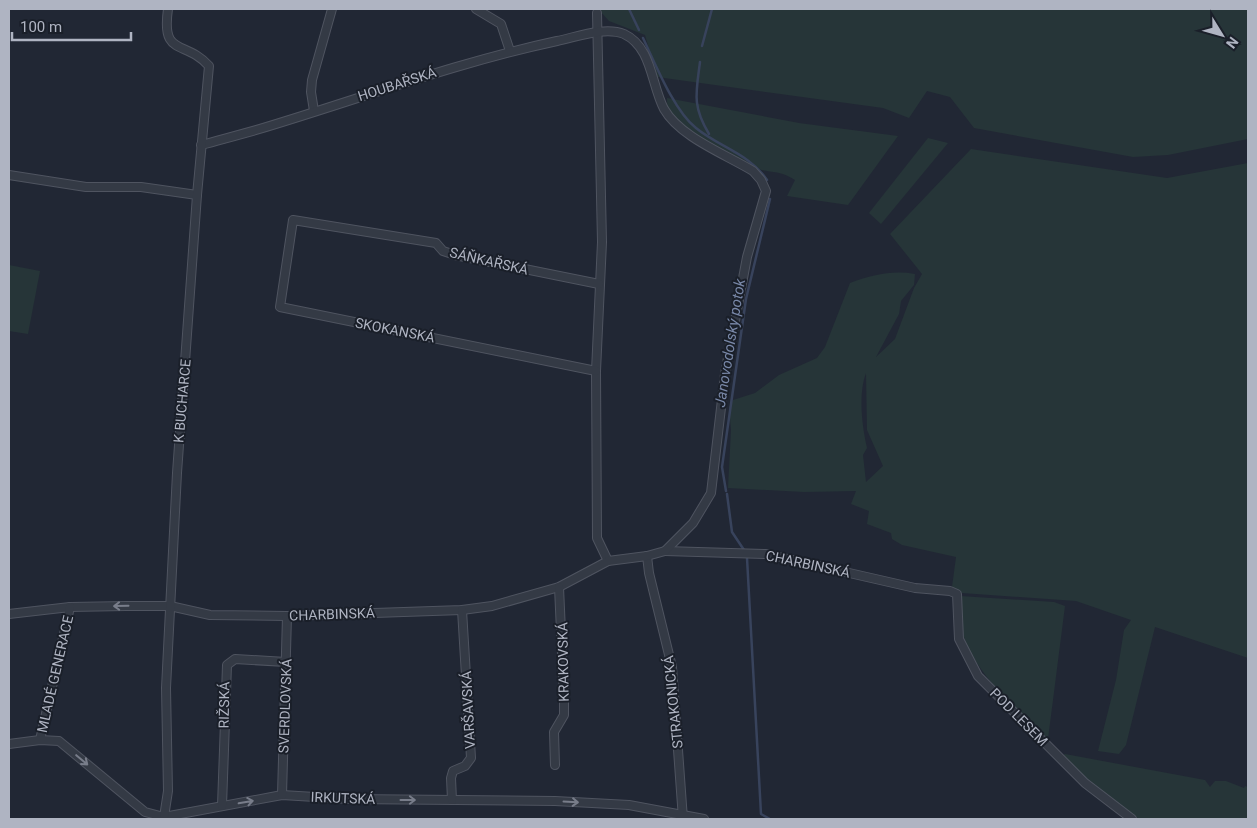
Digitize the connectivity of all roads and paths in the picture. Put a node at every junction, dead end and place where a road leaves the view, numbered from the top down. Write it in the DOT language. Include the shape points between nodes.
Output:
graph roads {
  1 [pos="168,9"];
  2 [pos="332,9"];
  3 [pos="476,9"];
  4 [pos="597,13"];
  5 [pos="596,33"];
  6 [pos="510,51"];
  7 [pos="314,112"];
  8 [pos="201,145"];
  9 [pos="9,176"];
  10 [pos="197,195"];
  11 [pos="293,220"];
  12 [pos="599,284"];
  13 [pos="596,371"];
  14 [pos="665,551"];
  15 [pos="647,556"];
  16 [pos="608,561"];
  17 [pos="559,587"];
  18 [pos="950,591"];
  19 [pos="170,606"];
  20 [pos="70,607"];
  21 [pos="462,610"];
  22 [pos="9,614"];
  23 [pos="287,616"];
  24 [pos="286,662"];
  25 [pos="40,740"];
  26 [pos="9,744"];
  27 [pos="555,765"];
  28 [pos="282,795"];
  29 [pos="452,800"];
  30 [pos="222,806"];
  31 [pos="683,816"];
  32 [pos="165,818"];
  33 [pos="704,819"];
  34 [pos="1132,819"];
  1 -- 8 [label="street, K BUCHARCE" via="165,27 168,39 177,47 199,55 209,66"];
  2 -- 7 [label="street" via="312,80"];
  3 -- 6 [label="street" via="501,24"];
  4 -- 5 [label="street"];
  5 -- 6 [label="street, HOUBAŘSKÁ"];
  5 -- 12 [label="street" via="602,242"];
  5 -- 14 [label="street, HOUBAŘSKÁ" via="613,31 636,41 646,57 663,107 672,122 753,171 766,191 747,257 726,374 712,493 693,523"];
  6 -- 7 [label="street, HOUBAŘSKÁ" via="437,71"];
  7 -- 8 [label="street, HOUBAŘSKÁ"];
  8 -- 10 [label="street, K BUCHARCE"];
  9 -- 10 [label="street" via="86,187 141,187"];
  10 -- 19 [label="street, K BUCHARCE"];
  11 -- 12 [label="street, SÁŇKAŘSKÁ" via="436,243 454,255"];
  11 -- 13 [label="street, SKOKANSKÁ" via="280,308"];
  12 -- 13 [label="street"];
  13 -- 16 [label="street" via="597,538"];
  14 -- 15 [label="street, CHARBINSKÁ"];
  14 -- 18 [label="street, CHARBINSKÁ" via="766,554 915,588"];
  15 -- 16 [label="street, CHARBINSKÁ"];
  15 -- 31 [label="street, STRAKONICKÁ" via="672,667"];
  16 -- 17 [label="street, CHARBINSKÁ"];
  17 -- 21 [label="street, CHARBINSKÁ" via="492,606"];
  17 -- 27 [label="street, KRAKOVSKÁ" via="564,715 554,732"];
  18 -- 34 [label="street, POD LESEM" via="957,594 958,599 959,639 978,676 1085,782"];
  19 -- 20 [label="street, CHARBINSKÁ, one-way"];
  19 -- 23 [label="street, CHARBINSKÁ" via="210,615"];
  19 -- 32 [label="street, K BUCHARCE"];
  20 -- 22 [label="street, CHARBINSKÁ"];
  20 -- 25 [label="street, MLADÉ GENERACE"];
  21 -- 23 [label="street, CHARBINSKÁ"];
  21 -- 29 [label="street, VARŠAVSKÁ" via="470,758 466,766 453,771 450,778"];
  23 -- 24 [label="street, SVERDLOVSKÁ"];
  24 -- 28 [label="street, SVERDLOVSKÁ"];
  24 -- 30 [label="street, RIŽSKÁ" via="235,659 227,665"];
  25 -- 26 [label="street"];
  25 -- 32 [label="street, one-way" via="59,741 145,812"];
  28 -- 29 [label="street, IRKUTSKÁ, one-way"];
  30 -- 28 [label="street, IRKUTSKÁ, one-way"];
  29 -- 31 [label="street, IRKUTSKÁ, one-way" via="629,805"];
  30 -- 32 [label="street, IRKUTSKÁ"];
  31 -- 33 [label="street, IRKUTSKÁ"];
}
